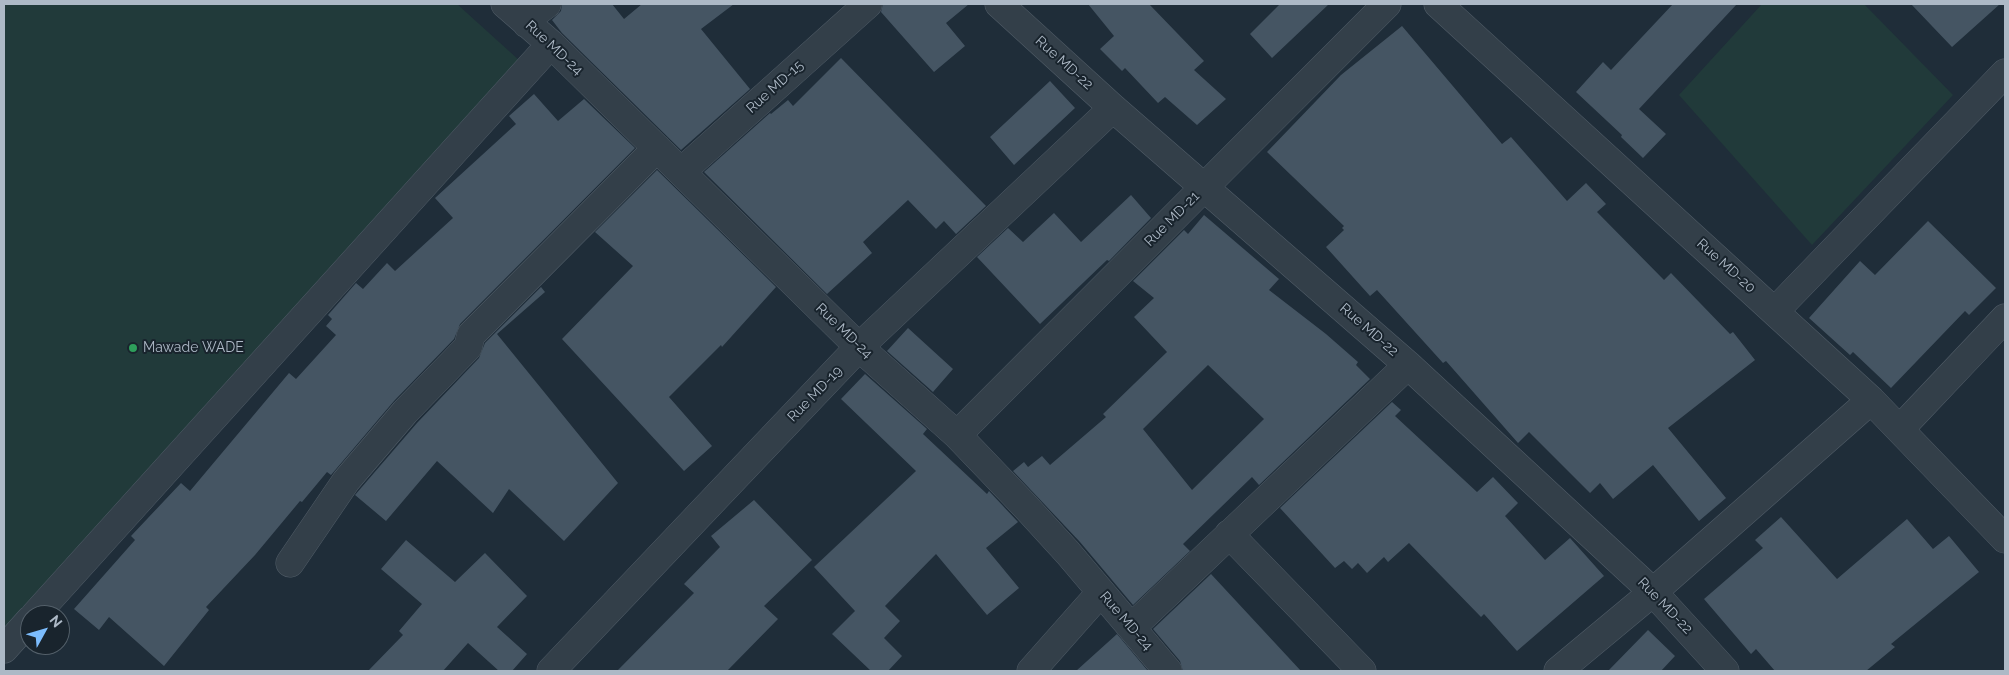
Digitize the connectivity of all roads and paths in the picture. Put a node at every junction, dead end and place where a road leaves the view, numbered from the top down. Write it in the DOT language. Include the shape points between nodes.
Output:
graph roads {
  1 [pos="505,4"];
  2 [pos="547,4"];
  3 [pos="868,4"];
  4 [pos="999,4"];
  5 [pos="1387,4"];
  6 [pos="1438,4"];
  7 [pos="527,24"];
  8 [pos="551,44"];
  9 [pos="2005,73"];
  10 [pos="1113,108"];
  11 [pos="657,148"];
  12 [pos="682,171"];
  13 [pos="1205,186"];
  14 [pos="1775,310"];
  15 [pos="2005,318"];
  16 [pos="859,347"];
  17 [pos="1408,365"];
  18 [pos="1871,400"];
  19 [pos="1900,429"];
  20 [pos="957,435"];
  21 [pos="1229,534"];
  22 [pos="2005,539"];
  23 [pos="290,563"];
  24 [pos="1101,592"];
  25 [pos="1653,592"];
  26 [pos="44,605"];
  27 [pos="1132,628"];
  28 [pos="20,632"];
  29 [pos="4,650"];
  30 [pos="551,671"];
  31 [pos="1031,671"];
  32 [pos="1168,671"];
  33 [pos="1362,671"];
  34 [pos="1558,671"];
  35 [pos="1725,671"];
  1 -- 7 [label="street, Rue MD-24"];
  2 -- 7 [label="street"];
  3 -- 12 [label="street, Rue MD-15"];
  4 -- 10 [label="street, Rue MD-22"];
  5 -- 13 [label="street, Rue MD-21"];
  6 -- 14 [label="street, Rue MD-20"];
  7 -- 8 [label="street, Rue MD-24"];
  8 -- 11 [label="street, Rue MD-24"];
  8 -- 26 [label="street"];
  9 -- 14 [label="street"];
  10 -- 13 [label="street, Rue MD-22"];
  10 -- 16 [label="street, Rue MD-19"];
  11 -- 12 [label="street, Rue MD-24"];
  11 -- 23 [label="street" via="471,335 468,347 405,412 346,481"];
  12 -- 16 [label="street, Rue MD-24"];
  13 -- 17 [label="street, Rue MD-22"];
  13 -- 20 [label="street, Rue MD-21"];
  14 -- 18 [label="street, Rue MD-20"];
  15 -- 19 [label="street"];
  16 -- 20 [label="street, Rue MD-24"];
  16 -- 30 [label="street, Rue MD-19"];
  17 -- 21 [label="street"];
  17 -- 25 [label="street, Rue MD-22"];
  18 -- 19 [label="street, Rue MD-20"];
  18 -- 25 [label="street"];
  19 -- 22 [label="street, Rue MD-20"];
  20 -- 24 [label="street, Rue MD-24"];
  21 -- 27 [label="street"];
  21 -- 33 [label="street"];
  24 -- 27 [label="street, Rue MD-24"];
  24 -- 31 [label="street"];
  25 -- 34 [label="street"];
  25 -- 35 [label="street, Rue MD-22"];
  27 -- 32 [label="street, Rue MD-24"];
  28 -- 29 [label="street"];
}
